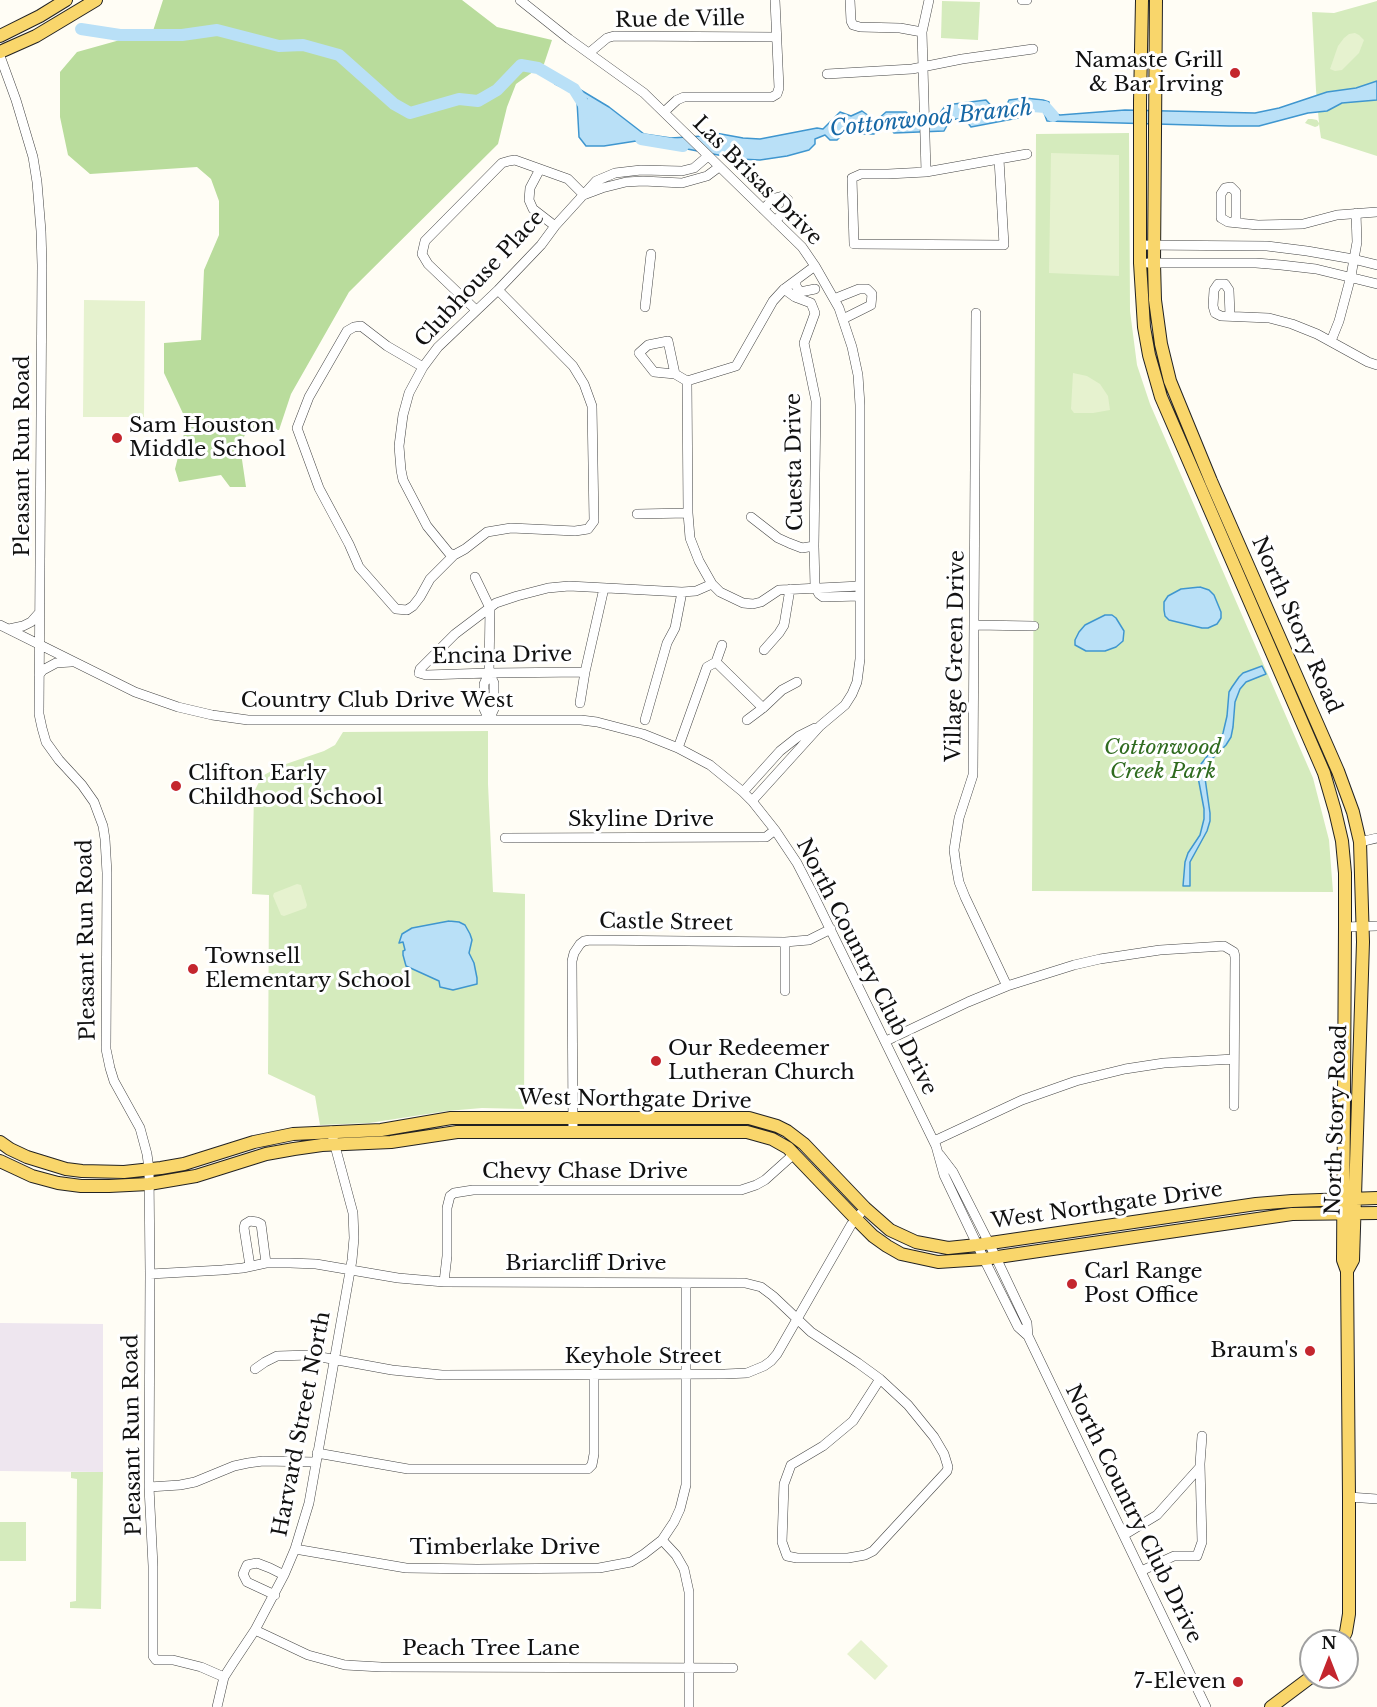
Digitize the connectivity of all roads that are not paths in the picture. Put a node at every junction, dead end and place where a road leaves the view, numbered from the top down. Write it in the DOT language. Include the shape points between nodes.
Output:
graph roads {
  1 [pos="66,0"];
  2 [pos="96,0"];
  3 [pos="520,0"];
  4 [pos="775,0"];
  5 [pos="850,0"];
  6 [pos="929,0"];
  7 [pos="1022,0"];
  8 [pos="1027,0"];
  9 [pos="1142,0"];
  10 [pos="1156,0"];
  11 [pos="79,4"];
  12 [pos="922,32"];
  13 [pos="1148,32"];
  14 [pos="0,36"];
  15 [pos="776,37"];
  16 [pos="1033,49"];
  17 [pos="589,53"];
  18 [pos="0,54"];
  19 [pos="922,67"];
  20 [pos="827,74"];
  21 [pos="664,112"];
  22 [pos="1028,154"];
  23 [pos="708,156"];
  24 [pos="999,159"];
  25 [pos="719,167"];
  26 [pos="540,169"];
  27 [pos="926,172"];
  28 [pos="584,195"];
  29 [pos="763,209"];
  30 [pos="1377,212"];
  31 [pos="1356,213"];
  32 [pos="775,221"];
  33 [pos="1236,222"];
  34 [pos="555,226"];
  35 [pos="1140,245"];
  36 [pos="1215,245"];
  37 [pos="1154,246"];
  38 [pos="1261,246"];
  39 [pos="1318,253"];
  40 [pos="651,254"];
  41 [pos="1353,259"];
  42 [pos="1140,263"];
  43 [pos="1154,263"];
  44 [pos="1215,263"];
  45 [pos="1260,263"];
  46 [pos="815,266"];
  47 [pos="1377,266"];
  48 [pos="1316,269"];
  49 [pos="1351,276"];
  50 [pos="796,281"];
  51 [pos="824,282"];
  52 [pos="1377,284"];
  53 [pos="784,289"];
  54 [pos="814,289"];
  55 [pos="498,290"];
  56 [pos="834,299"];
  57 [pos="805,300"];
  58 [pos="1148,301"];
  59 [pos="645,307"];
  60 [pos="476,310"];
  61 [pos="976,313"];
  62 [pos="1230,315"];
  63 [pos="843,319"];
  64 [pos="1331,341"];
  65 [pos="1377,365"];
  66 [pos="423,368"];
  67 [pos="675,374"];
  68 [pos="687,381"];
  69 [pos="688,513"];
  70 [pos="637,514"];
  71 [pos="751,517"];
  72 [pos="814,546"];
  73 [pos="454,555"];
  74 [pos="475,577"];
  75 [pos="712,584"];
  76 [pos="860,586"];
  77 [pos="815,587"];
  78 [pos="604,588"];
  79 [pos="790,589"];
  80 [pos="682,592"];
  81 [pos="860,596"];
  82 [pos="490,608"];
  83 [pos="39,613"];
  84 [pos="975,625"];
  85 [pos="1034,626"];
  86 [pos="5,627"];
  87 [pos="39,645"];
  88 [pos="722,645"];
  89 [pos="764,650"];
  90 [pos="74,662"];
  91 [pos="716,662"];
  92 [pos="489,672"];
  93 [pos="585,672"];
  94 [pos="39,675"];
  95 [pos="797,682"];
  96 [pos="580,703"];
  97 [pos="763,708"];
  98 [pos="1314,716"];
  99 [pos="489,720"];
  100 [pos="645,720"];
  101 [pos="747,720"];
  102 [pos="1301,722"];
  103 [pos="820,726"];
  104 [pos="678,748"];
  105 [pos="743,792"];
  106 [pos="752,801"];
  107 [pos="775,830"];
  108 [pos="505,838"];
  109 [pos="1377,838"];
  110 [pos="1360,842"];
  111 [pos="1363,926"];
  112 [pos="1377,926"];
  113 [pos="1345,927"];
  114 [pos="831,929"];
  115 [pos="785,942"];
  116 [pos="1008,986"];
  117 [pos="784,991"];
  118 [pos="886,1041"];
  119 [pos="1234,1059"];
  120 [pos="1234,1106"];
  121 [pos="717,1117"];
  122 [pos="573,1118"];
  123 [pos="331,1131"];
  124 [pos="573,1131"];
  125 [pos="718,1131"];
  126 [pos="0,1142"];
  127 [pos="934,1142"];
  128 [pos="334,1145"];
  129 [pos="794,1154"];
  130 [pos="0,1161"];
  131 [pos="47,1164"];
  132 [pos="149,1169"];
  133 [pos="42,1179"];
  134 [pos="149,1184"];
  135 [pos="1377,1198"];
  136 [pos="1349,1199"];
  137 [pos="865,1208"];
  138 [pos="1377,1213"];
  139 [pos="1348,1214"];
  140 [pos="1168,1217"];
  141 [pos="855,1218"];
  142 [pos="1170,1231"];
  143 [pos="983,1244"];
  144 [pos="990,1258"];
  145 [pos="266,1263"];
  146 [pos="250,1266"];
  147 [pos="350,1269"];
  148 [pos="150,1274"];
  149 [pos="444,1282"];
  150 [pos="686,1283"];
  151 [pos="797,1319"];
  152 [pos="334,1358"];
  153 [pos="255,1369"];
  154 [pos="594,1375"];
  155 [pos="686,1375"];
  156 [pos="880,1379"];
  157 [pos="1202,1436"];
  158 [pos="316,1458"];
  159 [pos="1200,1467"];
  160 [pos="149,1487"];
  161 [pos="1349,1497"];
  162 [pos="1377,1499"];
  163 [pos="1124,1535"];
  164 [pos="662,1540"];
  165 [pos="295,1549"];
  166 [pos="1141,1571"];
  167 [pos="284,1575"];
  168 [pos="275,1595"];
  169 [pos="1346,1629"];
  170 [pos="255,1630"];
  171 [pos="689,1668"];
  172 [pos="733,1668"];
  173 [pos="224,1677"];
  174 [pos="1299,1686"];
  175 [pos="1273,1706"];
  176 [pos="217,1707"];
  177 [pos="689,1707"];
  178 [pos="1206,1707"];
  1 -- 14 [label="main road"];
  2 -- 11 [label="main road"];
  3 -- 17 [label="street, Las Brisas Drive"];
  4 -- 15 [label="street"];
  5 -- 12 [label="street" via="853,25"];
  6 -- 12 [label="street"];
  7 -- 8 [label="street"];
  9 -- 13 [label="main road, North Story Road"];
  10 -- 13 [label="main road, North Story Road"];
  11 -- 18 [label="main road" via="36,36"];
  12 -- 19 [label="street"];
  13 -- 35 [label="main road, North Story Road" via="1140,102"];
  13 -- 37 [label="main road, North Story Road" via="1154,104"];
  15 -- 17 [label="street, Rue de Ville" via="614,36"];
  15 -- 21 [label="street" via="777,94 684,97"];
  16 -- 19 [label="street"];
  17 -- 21 [label="street, Las Brisas Drive"];
  18 -- 83 [label="street, Pleasant Run Road" via="33,157 41,231"];
  19 -- 20 [label="street"];
  19 -- 27 [label="street"];
  21 -- 23 [label="street, Las Brisas Drive"];
  22 -- 24 [label="street"];
  23 -- 25 [label="street, Las Brisas Drive"];
  23 -- 28 [label="street, Clubhouse Place" via="694,168 682,171 615,173 596,181"];
  24 -- 27 [label="street"];
  24 -- 27 [label="street" via="1004,245 854,244 852,178 861,174"];
  25 -- 28 [label="street, Clubhouse Place" via="707,176 682,183 626,182"];
  25 -- 29 [label="street, Las Brisas Drive"];
  26 -- 28 [label="street" via="568,179"];
  26 -- 34 [label="street" via="529,200 533,209"];
  26 -- 60 [label="street" via="515,160 502,163 424,241 422,254 428,264"];
  28 -- 34 [label="street, Clubhouse Place"];
  29 -- 32 [label="street, Las Brisas Drive"];
  29 -- 32 [label="street" via="775,198 783,196 788,200 788,208"];
  30 -- 31 [label="street"];
  31 -- 33 [label="street" via="1302,224"];
  31 -- 41 [label="street"];
  32 -- 46 [label="street, Las Brisas Drive"];
  34 -- 55 [label="street, Clubhouse Place"];
  35 -- 37 [label="street"];
  35 -- 42 [label="main road, North Story Road"];
  36 -- 37 [label="street"];
  36 -- 38 [label="street"];
  36 -- 44 [label="street"];
  37 -- 43 [label="main road, North Story Road"];
  38 -- 39 [label="street"];
  38 -- 45 [label="street"];
  39 -- 41 [label="street"];
  39 -- 48 [label="street"];
  40 -- 59 [label="street"];
  41 -- 47 [label="street"];
  41 -- 49 [label="street"];
  42 -- 43 [label="street"];
  42 -- 58 [label="main road, North Story Road"];
  43 -- 44 [label="street"];
  43 -- 58 [label="main road, North Story Road"];
  44 -- 45 [label="street"];
  45 -- 48 [label="street"];
  46 -- 50 [label="street"];
  46 -- 51 [label="street, Las Brisas Drive"];
  48 -- 49 [label="street"];
  49 -- 52 [label="street"];
  49 -- 64 [label="street"];
  50 -- 53 [label="street"];
  50 -- 54 [label="street" via="800,292"];
  51 -- 54 [label="street"];
  51 -- 56 [label="street, Las Brisas Drive"];
  53 -- 57 [label="street"];
  53 -- 68 [label="street" via="736,366"];
  54 -- 57 [label="street"];
  55 -- 60 [label="street, Clubhouse Place"];
  55 -- 73 [label="street" via="573,366 584,384 592,406 594,521 588,529 575,531 493,530"];
  56 -- 63 [label="street, Las Brisas Drive"];
  56 -- 63 [label="street" via="860,289 872,294 871,305"];
  57 -- 72 [label="street, Cuesta Drive" via="815,313 804,343 816,401"];
  58 -- 98 [label="main road, North Story Road" via="1173,389"];
  58 -- 102 [label="main road, North Story Road" via="1144,327 1161,397"];
  60 -- 66 [label="street, Clubhouse Place" via="438,347"];
  61 -- 84 [label="street, Village Green Drive"];
  62 -- 64 [label="street" via="1269,318"];
  63 -- 76 [label="street, Las Brisas Drive" via="860,390"];
  64 -- 65 [label="street"];
  66 -- 73 [label="street, Clubhouse Place" via="409,393 403,415 401,470 427,526"];
  66 -- 73 [label="street" via="361,326 354,327 347,331 309,397 297,428 319,488 359,567 396,609 407,610 412,606 430,579"];
  67 -- 68 [label="street"];
  68 -- 69 [label="street"];
  69 -- 70 [label="street"];
  69 -- 75 [label="street" via="690,538"];
  71 -- 72 [label="street, Cuesta Drive" via="778,538 802,549"];
  72 -- 77 [label="street, Cuesta Drive"];
  74 -- 82 [label="street"];
  75 -- 79 [label="street" via="727,596 753,604 779,590"];
  75 -- 80 [label="street"];
  76 -- 77 [label="street"];
  76 -- 81 [label="street, Las Brisas Drive"];
  77 -- 79 [label="street"];
  77 -- 81 [label="street" via="823,597"];
  78 -- 80 [label="street"];
  78 -- 82 [label="street" via="548,588"];
  78 -- 93 [label="street, Encina Drive"];
  79 -- 89 [label="street" via="784,625"];
  80 -- 100 [label="street" via="675,628"];
  81 -- 103 [label="street, Las Brisas Drive" via="856,682 844,705"];
  82 -- 92 [label="street"];
  82 -- 92 [label="street, Encina Drive" via="455,634 419,674"];
  83 -- 86 [label="street" via="23,627"];
  83 -- 87 [label="street, Pleasant Run Road"];
  84 -- 85 [label="street"];
  84 -- 116 [label="street, Village Green Drive" via="973,775 955,834 956,865 965,897"];
  86 -- 87 [label="street, Country Club Drive West"];
  87 -- 90 [label="street, Country Club Drive West"];
  87 -- 94 [label="street, Pleasant Run Road"];
  88 -- 91 [label="street"];
  90 -- 94 [label="street" via="56,663"];
  90 -- 99 [label="street, Country Club Drive West" via="135,692 212,715 248,720"];
  91 -- 97 [label="street"];
  91 -- 104 [label="street" via="707,667"];
  92 -- 93 [label="street, Encina Drive"];
  92 -- 99 [label="street" via="494,683 494,709"];
  93 -- 96 [label="street, Encina Drive"];
  94 -- 132 [label="street, Pleasant Run Road" via="39,714 46,742 94,802 103,826 107,873 106,1049 114,1081 140,1128"];
  95 -- 97 [label="street"];
  97 -- 101 [label="street"];
  98 -- 102 [label="main road"];
  98 -- 110 [label="main road, North Story Road" via="1353,812"];
  99 -- 104 [label="street, Country Club Drive West" via="597,722"];
  102 -- 113 [label="main road, North Story Road" via="1324,773 1342,841"];
  103 -- 105 [label="street, Las Brisas Drive" via="780,751"];
  103 -- 106 [label="street, Las Brisas Drive"];
  104 -- 105 [label="street, Country Club Drive West" via="710,765"];
  105 -- 106 [label="street, Country Club Drive West"];
  106 -- 107 [label="street, North Country Club Drive"];
  107 -- 108 [label="street, Skyline Drive" via="766,837"];
  107 -- 114 [label="street, North Country Club Drive"];
  109 -- 110 [label="street"];
  110 -- 111 [label="main road, North Story Road"];
  111 -- 112 [label="street"];
  111 -- 113 [label="street"];
  111 -- 136 [label="main road, North Story Road"];
  113 -- 136 [label="main road, North Story Road"];
  114 -- 115 [label="street, Castle Street" via="809,940"];
  114 -- 118 [label="street, North Country Club Drive"];
  115 -- 117 [label="street"];
  115 -- 122 [label="street, Castle Street" via="590,940 580,944 572,961"];
  116 -- 118 [label="street"];
  116 -- 119 [label="street" via="1100,959 1224,946 1235,957"];
  118 -- 127 [label="street, North Country Club Drive"];
  119 -- 120 [label="street"];
  119 -- 127 [label="street" via="1164,1063 1076,1081 1022,1100"];
  121 -- 122 [label="main road, West Northgate Drive"];
  121 -- 125 [label="main road"];
  121 -- 137 [label="main road, West Northgate Drive" via="749,1118 787,1131"];
  122 -- 123 [label="main road, West Northgate Drive" via="451,1118 381,1130"];
  122 -- 124 [label="street, Castle Street"];
  123 -- 128 [label="street, Harvard Street North"];
  123 -- 132 [label="main road, West Northgate Drive" via="254,1142 184,1164"];
  124 -- 125 [label="main road, West Northgate Drive"];
  124 -- 128 [label="main road, West Northgate Drive" via="467,1131 385,1143"];
  125 -- 129 [label="main road, West Northgate Drive" via="759,1135 782,1144"];
  126 -- 131 [label="main road, West Northgate Drive"];
  127 -- 143 [label="street, North Country Club Drive" via="953,1172"];
  128 -- 134 [label="main road, West Northgate Drive" via="266,1154 217,1171"];
  128 -- 147 [label="street, Harvard Street North" via="353,1213"];
  129 -- 141 [label="main road, West Northgate Drive"];
  129 -- 149 [label="street, Chevy Chase Drive" via="765,1180 741,1190 454,1193 447,1208"];
  130 -- 133 [label="main road, West Northgate Drive"];
  131 -- 132 [label="main road, West Northgate Drive" via="82,1171"];
  131 -- 133 [label="main road"];
  132 -- 134 [label="street, Pleasant Run Road"];
  133 -- 134 [label="main road, West Northgate Drive" via="81,1186"];
  134 -- 148 [label="street, Pleasant Run Road"];
  135 -- 136 [label="main road, West Northgate Drive"];
  136 -- 139 [label="main road, North Story Road"];
  136 -- 140 [label="main road, West Northgate Drive" via="1256,1204"];
  137 -- 141 [label="street, Keyhole Street"];
  137 -- 143 [label="main road, West Northgate Drive" via="890,1230 916,1242 948,1248"];
  138 -- 139 [label="main road, West Northgate Drive"];
  139 -- 142 [label="main road, West Northgate Drive" via="1292,1214"];
  139 -- 161 [label="main road, North Story Road" via="1343,1260 1347,1271"];
  140 -- 142 [label="main road"];
  140 -- 143 [label="main road, West Northgate Drive"];
  141 -- 144 [label="main road, West Northgate Drive" via="873,1236 901,1254 938,1262"];
  141 -- 151 [label="street, Keyhole Street"];
  142 -- 144 [label="main road, West Northgate Drive"];
  143 -- 144 [label="street, North Country Club Drive"];
  144 -- 163 [label="street, North Country Club Drive" via="1027,1323 1028,1336"];
  145 -- 146 [label="street, Briarcliff Drive"];
  145 -- 146 [label="street" via="261,1224 250,1221 244,1228"];
  145 -- 147 [label="street, Briarcliff Drive"];
  146 -- 148 [label="street, Briarcliff Drive"];
  147 -- 149 [label="street, Briarcliff Drive"];
  147 -- 152 [label="street, Harvard Street North"];
  148 -- 160 [label="street, Pleasant Run Road"];
  149 -- 150 [label="street, Briarcliff Drive"];
  150 -- 151 [label="street, Briarcliff Drive" via="754,1285 766,1290"];
  150 -- 155 [label="street, Timberlake Drive"];
  151 -- 155 [label="street, Keyhole Street" via="777,1354 756,1370"];
  151 -- 156 [label="street, Briarcliff Drive"];
  152 -- 153 [label="street, Keyhole Street" via="277,1356"];
  152 -- 154 [label="street, Keyhole Street" via="442,1375"];
  152 -- 158 [label="street, Harvard Street North"];
  154 -- 155 [label="street, Keyhole Street"];
  154 -- 158 [label="street" via="594,1454 588,1469 408,1468"];
  155 -- 164 [label="street, Timberlake Drive" via="686,1485 680,1509"];
  156 -- 156 [label="street, Briarcliff Drive" via="853,1421 792,1465 784,1484 782,1542 787,1556 848,1558 873,1551 947,1471 944,1454 934,1437"];
  157 -- 159 [label="street"];
  158 -- 160 [label="street" via="248,1463 195,1482"];
  158 -- 165 [label="street, Harvard Street North" via="309,1503"];
  159 -- 163 [label="street" via="1157,1515"];
  159 -- 166 [label="street" via="1202,1542 1197,1556 1174,1556"];
  160 -- 173 [label="street, Pleasant Run Road" via="153,1656 156,1660 201,1667"];
  161 -- 162 [label="street"];
  161 -- 169 [label="main road, North Story Road"];
  163 -- 166 [label="street, North Country Club Drive"];
  164 -- 165 [label="street, Timberlake Drive" via="631,1562 599,1568 406,1568"];
  164 -- 171 [label="street" via="684,1569"];
  165 -- 167 [label="street, Harvard Street North"];
  166 -- 178 [label="street, North Country Club Drive"];
  167 -- 168 [label="street, Harvard Street North"];
  167 -- 168 [label="street" via="257,1563 247,1565 243,1574 248,1582"];
  168 -- 170 [label="street, Harvard Street North"];
  170 -- 171 [label="street, Peach Tree Lane" via="308,1655 345,1665"];
  170 -- 173 [label="street, Harvard Street North"];
  171 -- 172 [label="street, Peach Tree Lane"];
  171 -- 177 [label="street"];
  173 -- 176 [label="street, Harvard Street North"];
  174 -- 175 [label="main road"];
}
